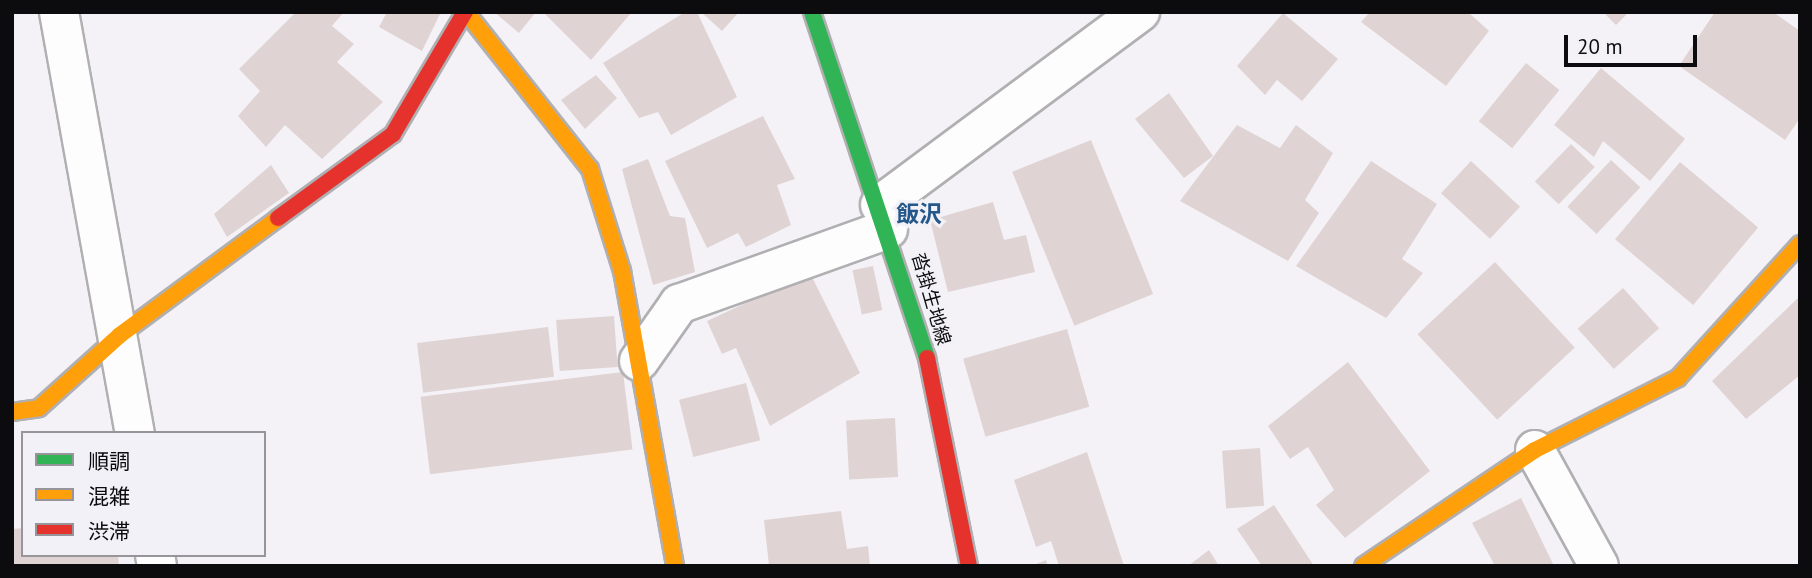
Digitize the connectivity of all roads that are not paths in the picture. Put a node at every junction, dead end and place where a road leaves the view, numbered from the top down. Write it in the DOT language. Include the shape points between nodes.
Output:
graph roads {
  1 [pos="59,12"];
  2 [pos="466,12"];
  3 [pos="812,12"];
  4 [pos="1140,12"];
  5 [pos="884,217"];
  6 [pos="1800,244"];
  7 [pos="120,335"];
  8 [pos="639,361"];
  9 [pos="12,412"];
  10 [pos="135,431"];
  11 [pos="1535,450"];
  12 [pos="676,566"];
  13 [pos="970,566"];
  14 [pos="1363,566"];
  15 [pos="1599,566"];
  1 -- 7 [label="street"];
  2 -- 7 [label="street" via="393,134"];
  2 -- 8 [label="street" via="590,169 622,271"];
  3 -- 5 [label="street, 沓掛生地線"];
  4 -- 5 [label="street"];
  5 -- 8 [label="street" via="680,304"];
  5 -- 13 [label="street, 沓掛生地線" via="922,336"];
  6 -- 11 [label="street" via="1678,378"];
  7 -- 9 [label="street" via="39,408"];
  7 -- 10 [label="street"];
  8 -- 12 [label="street"];
  11 -- 14 [label="street"];
  11 -- 15 [label="street"];
}
